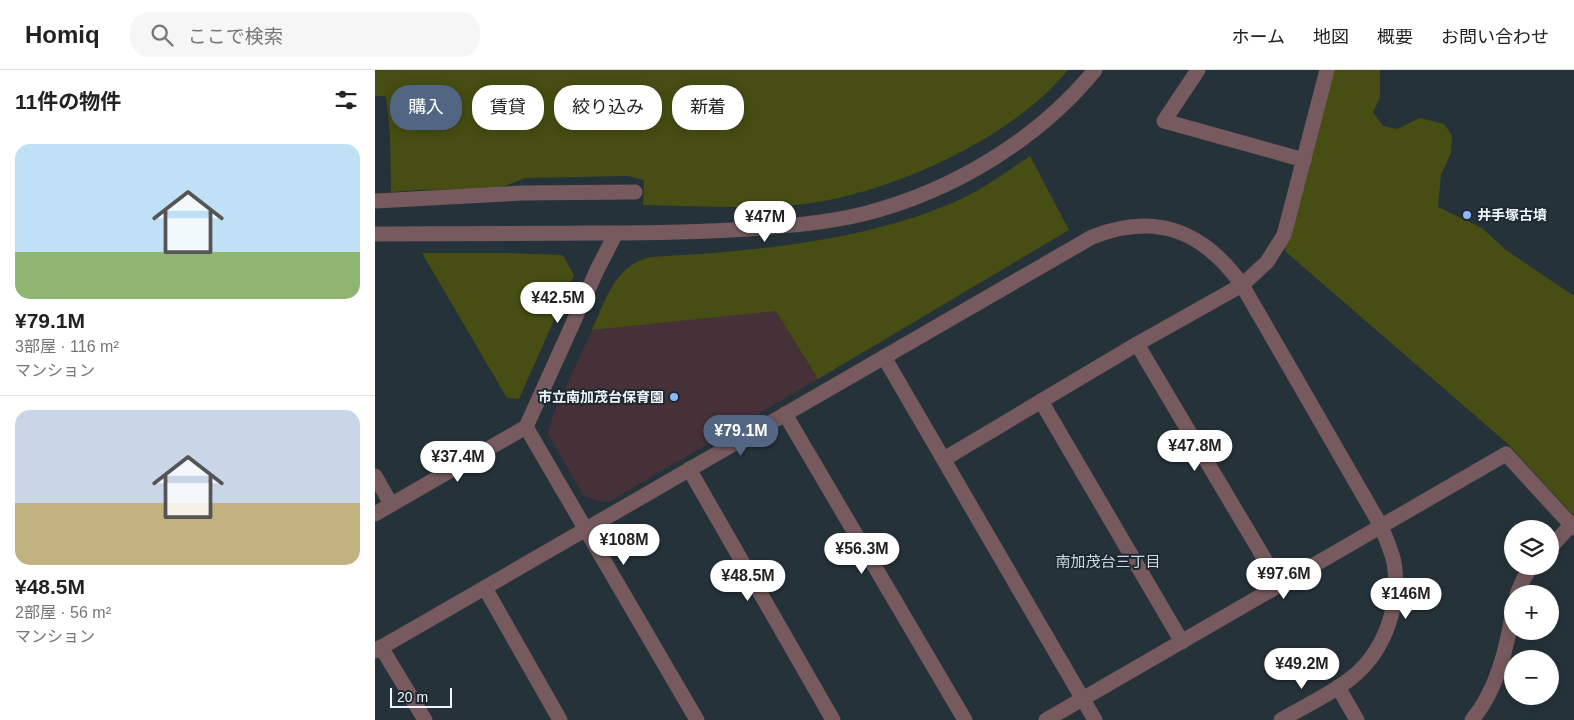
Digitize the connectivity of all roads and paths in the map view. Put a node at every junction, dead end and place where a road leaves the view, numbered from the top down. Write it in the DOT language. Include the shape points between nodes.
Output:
graph roads {
  1 [pos="1095,70"];
  2 [pos="1198,70"];
  3 [pos="1327,70"];
  4 [pos="1303,160"];
  5 [pos="635,192"];
  6 [pos="375,201"];
  7 [pos="616,233"];
  8 [pos="375,234"];
  9 [pos="1242,285"];
  10 [pos="1137,344"];
  11 [pos="884,356"];
  12 [pos="1041,401"];
  13 [pos="785,414"];
  14 [pos="526,427"];
  15 [pos="944,459"];
  16 [pos="689,469"];
  17 [pos="375,476"];
  18 [pos="391,504"];
  19 [pos="375,514"];
  20 [pos="1381,526"];
  21 [pos="1573,527"];
  22 [pos="585,530"];
  23 [pos="1559,540"];
  24 [pos="1280,585"];
  25 [pos="485,588"];
  26 [pos="1507,640"];
  27 [pos="1182,642"];
  28 [pos="378,649"];
  29 [pos="1338,687"];
  30 [pos="1083,699"];
  31 [pos="425,720"];
  32 [pos="560,720"];
  33 [pos="697,720"];
  34 [pos="833,720"];
  35 [pos="965,720"];
  36 [pos="1046,720"];
  37 [pos="1095,720"];
  38 [pos="1281,720"];
  39 [pos="1357,720"];
  40 [pos="1472,720"];
  1 -- 7 [label="street" via="1054,112 996,156 932,190 898,203 863,214 792,226 686,233"];
  2 -- 4 [label="street" via="1164,121"];
  3 -- 4 [label="street"];
  4 -- 9 [label="street" via="1284,235 1267,262"];
  5 -- 6 [label="street" via="523,193"];
  7 -- 8 [label="street"];
  7 -- 14 [label="street"];
  9 -- 10 [label="street"];
  9 -- 11 [label="street" via="1214,251 1187,235 1156,226 1126,226 1092,236"];
  9 -- 20 [label="street"];
  10 -- 12 [label="street"];
  10 -- 24 [label="street"];
  11 -- 13 [label="street"];
  11 -- 15 [label="street"];
  12 -- 15 [label="street"];
  12 -- 27 [label="street"];
  13 -- 16 [label="street"];
  13 -- 35 [label="street"];
  14 -- 18 [label="street"];
  14 -- 22 [label="street"];
  15 -- 30 [label="street"];
  16 -- 22 [label="street"];
  16 -- 34 [label="street"];
  17 -- 18 [label="street"];
  18 -- 19 [label="street"];
  20 -- 21 [label="street" via="1506,454"];
  20 -- 24 [label="street"];
  20 -- 29 [label="street" via="1389,543 1396,582 1390,621 1384,638 1363,667"];
  21 -- 23 [label="street"];
  22 -- 25 [label="street"];
  22 -- 33 [label="street"];
  24 -- 27 [label="street"];
  25 -- 28 [label="street"];
  25 -- 32 [label="street"];
  26 -- 40 [label="street" via="1489,692"];
  27 -- 30 [label="street"];
  28 -- 31 [label="street"];
  29 -- 38 [label="street"];
  29 -- 39 [label="street"];
  30 -- 36 [label="street"];
  30 -- 37 [label="street"];
}
